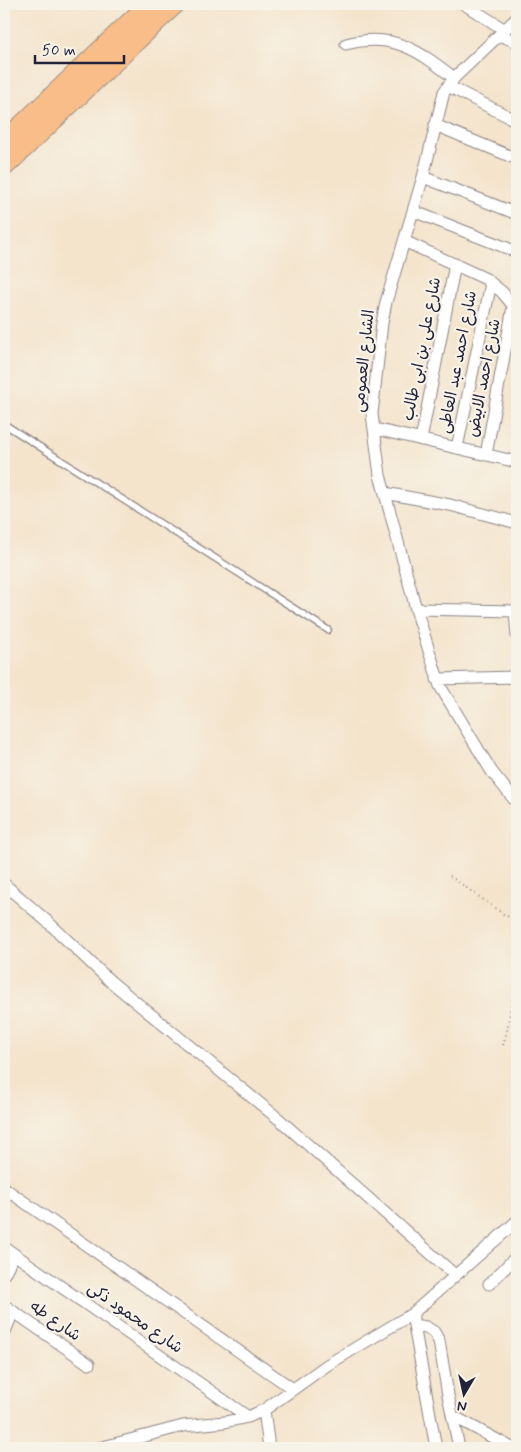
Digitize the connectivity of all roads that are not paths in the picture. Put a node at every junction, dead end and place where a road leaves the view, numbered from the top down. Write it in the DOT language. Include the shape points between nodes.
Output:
graph roads {
  1 [pos="149,4"];
  2 [pos="174,4"];
  3 [pos="464,4"];
  4 [pos="517,18"];
  5 [pos="502,32"];
  6 [pos="517,42"];
  7 [pos="346,44"];
  8 [pos="451,82"];
  9 [pos="517,121"];
  10 [pos="435,125"];
  11 [pos="4,142"];
  12 [pos="517,159"];
  13 [pos="4,167"];
  14 [pos="424,176"];
  15 [pos="413,211"];
  16 [pos="517,214"];
  17 [pos="404,241"];
  18 [pos="517,252"];
  19 [pos="454,264"];
  20 [pos="491,283"];
  21 [pos="515,308"];
  22 [pos="4,424"];
  23 [pos="375,430"];
  24 [pos="421,440"];
  25 [pos="457,448"];
  26 [pos="486,455"];
  27 [pos="517,462"];
  28 [pos="384,493"];
  29 [pos="517,523"];
  30 [pos="416,609"];
  31 [pos="516,611"];
  32 [pos="328,630"];
  33 [pos="517,636"];
  34 [pos="517,677"];
  35 [pos="437,679"];
  36 [pos="517,803"];
  37 [pos="4,884"];
  38 [pos="4,1188"];
  39 [pos="517,1221"];
  40 [pos="4,1247"];
  41 [pos="14,1254"];
  42 [pos="517,1256"];
  43 [pos="4,1274"];
  44 [pos="456,1275"];
  45 [pos="489,1284"];
  46 [pos="8,1309"];
  47 [pos="413,1320"];
  48 [pos="4,1334"];
  49 [pos="89,1364"];
  50 [pos="293,1389"];
  51 [pos="264,1410"];
  52 [pos="452,1416"];
  53 [pos="248,1417"];
  54 [pos="458,1443"];
  55 [pos="4,1446"];
  56 [pos="9,1448"];
  57 [pos="99,1448"];
  58 [pos="269,1448"];
  59 [pos="436,1448"];
  60 [pos="512,1448"];
  1 -- 11 [label="main road"];
  2 -- 13 [label="main road"];
  3 -- 5 [label="street"];
  4 -- 5 [label="street, الشارع العمومى"];
  5 -- 6 [label="street"];
  5 -- 8 [label="street, الشارع العمومى"];
  7 -- 8 [label="street" via="375,39 404,44 430,59"];
  8 -- 9 [label="street"];
  8 -- 10 [label="street, الشارع العمومى" via="441,100"];
  10 -- 12 [label="street"];
  10 -- 14 [label="street, الشارع العمومى"];
  14 -- 15 [label="street, الشارع العمومى"];
  14 -- 16 [label="street"];
  15 -- 17 [label="street, الشارع العمومى"];
  15 -- 18 [label="street"];
  17 -- 19 [label="street"];
  17 -- 23 [label="street, الشارع العمومى" via="382,323 372,414"];
  19 -- 20 [label="street"];
  19 -- 24 [label="street, شارع على بن ابى طالب"];
  20 -- 21 [label="street"];
  20 -- 25 [label="street, شارع احمد عبد العاطى"];
  21 -- 26 [label="street, شارع احمد الابيض"];
  22 -- 32 [label="lane"];
  23 -- 24 [label="street"];
  23 -- 28 [label="street, الشارع العمومى"];
  24 -- 25 [label="street"];
  25 -- 26 [label="street"];
  26 -- 27 [label="street"];
  28 -- 29 [label="street" via="450,505"];
  28 -- 30 [label="street, الشارع العمومى"];
  30 -- 31 [label="street"];
  30 -- 35 [label="street, الشارع العمومى"];
  31 -- 33 [label="street"];
  34 -- 35 [label="street"];
  35 -- 36 [label="street, الشارع العمومى" via="492,772"];
  37 -- 44 [label="street" via="110,982 280,1120"];
  38 -- 50 [label="street"];
  39 -- 44 [label="street"];
  40 -- 41 [label="street, شارع محمود ذكى"];
  41 -- 43 [label="street"];
  41 -- 53 [label="street, شارع محمود ذكى"];
  42 -- 45 [label="street"];
  44 -- 47 [label="street"];
  46 -- 48 [label="street"];
  46 -- 49 [label="street, شارع طه"];
  47 -- 50 [label="street" via="327,1365"];
  47 -- 52 [label="street" via="434,1332 439,1341"];
  47 -- 59 [label="street"];
  50 -- 51 [label="street"];
  51 -- 53 [label="street"];
  51 -- 58 [label="street"];
  52 -- 54 [label="street"];
  52 -- 60 [label="street"];
  53 -- 57 [label="street" via="183,1426"];
  55 -- 56 [label="street"];
}
